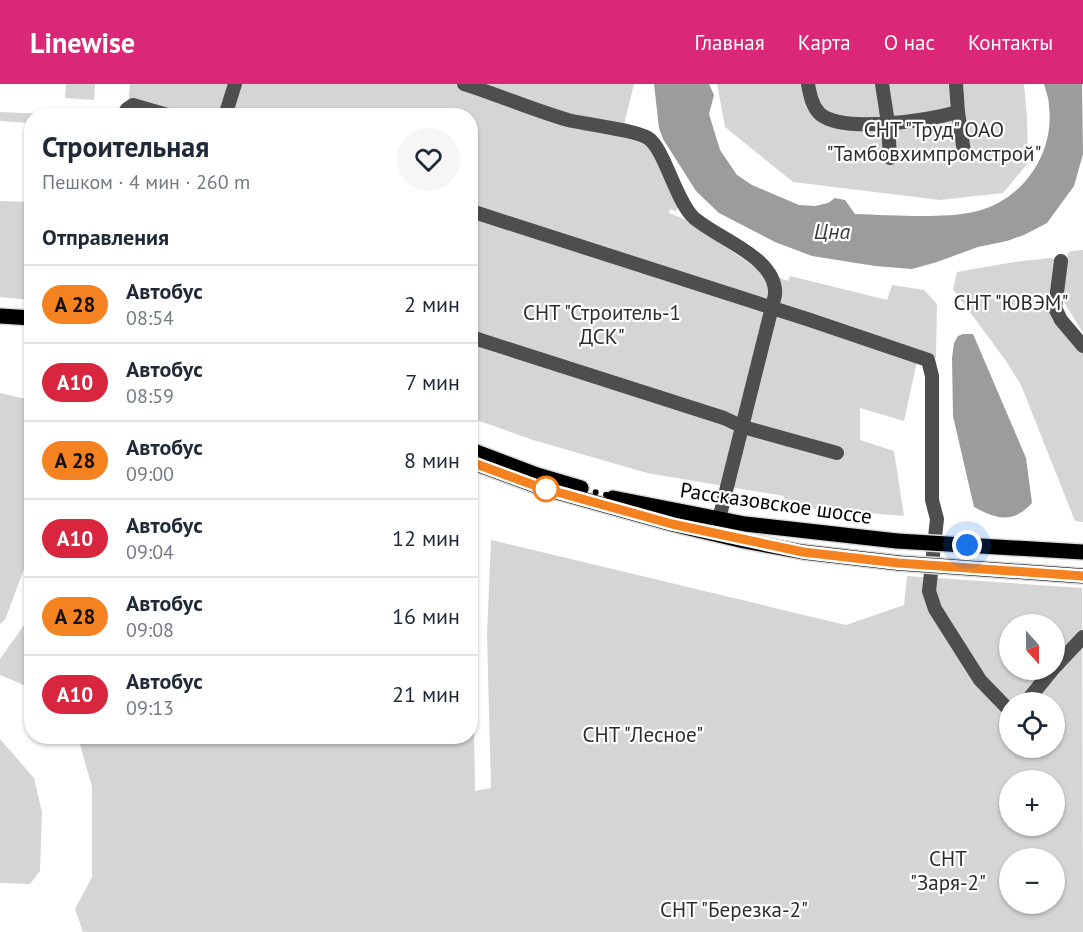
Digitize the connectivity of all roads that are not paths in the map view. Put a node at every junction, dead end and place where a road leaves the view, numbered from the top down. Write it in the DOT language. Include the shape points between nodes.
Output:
graph roads {
  1 [pos="235,84"];
  2 [pos="464,84"];
  3 [pos="808,84"];
  4 [pos="882,84"];
  5 [pos="956,84"];
  6 [pos="128,108"];
  7 [pos="143,108"];
  8 [pos="228,108"];
  9 [pos="958,112"];
  10 [pos="888,123"];
  11 [pos="964,152"];
  12 [pos="890,158"];
  13 [pos="478,213"];
  14 [pos="1060,261"];
  15 [pos="771,307"];
  16 [pos="0,316"];
  17 [pos="24,318"];
  18 [pos="478,339"];
  19 [pos="1083,346"];
  20 [pos="743,427"];
  21 [pos="478,453"];
  22 [pos="837,453"];
  23 [pos="478,465"];
  24 [pos="719,519"];
  25 [pos="1083,552"];
  26 [pos="1083,576"];
  27 [pos="1083,637"];
  28 [pos="1065,656"];
  29 [pos="1044,680"];
  30 [pos="1034,692"];
  31 [pos="999,700"];
  1 -- 8 [label="street"];
  2 -- 15 [label="street" via="567,119 651,140 690,214 771,273 776,287"];
  3 -- 10 [label="street" via="814,106 829,119 850,124"];
  4 -- 10 [label="street"];
  5 -- 9 [label="street"];
  6 -- 7 [label="street" via="133,105"];
  9 -- 10 [label="street" via="935,119"];
  9 -- 11 [label="street"];
  10 -- 12 [label="street"];
  13 -- 15 [label="street"];
  14 -- 19 [label="street" via="1055,308 1060,320"];
  15 -- 20 [label="street"];
  15 -- 31 [label="street" via="928,360 932,376 932,500 937,519 929,591 935,609 980,680"];
  16 -- 17 [label="main road"];
  18 -- 20 [label="street"];
  20 -- 22 [label="street"];
  20 -- 24 [label="street"];
  21 -- 24 [label="main road, Рассказовское шоссе" via="612,498"];
  23 -- 26 [label="main road, Рассказовское шоссе, bridge" via="539,487 744,541 803,552"];
  24 -- 25 [label="main road, Рассказовское шоссе, bridge" via="897,541"];
  27 -- 28 [label="street"];
  29 -- 30 [label="street"];
}
